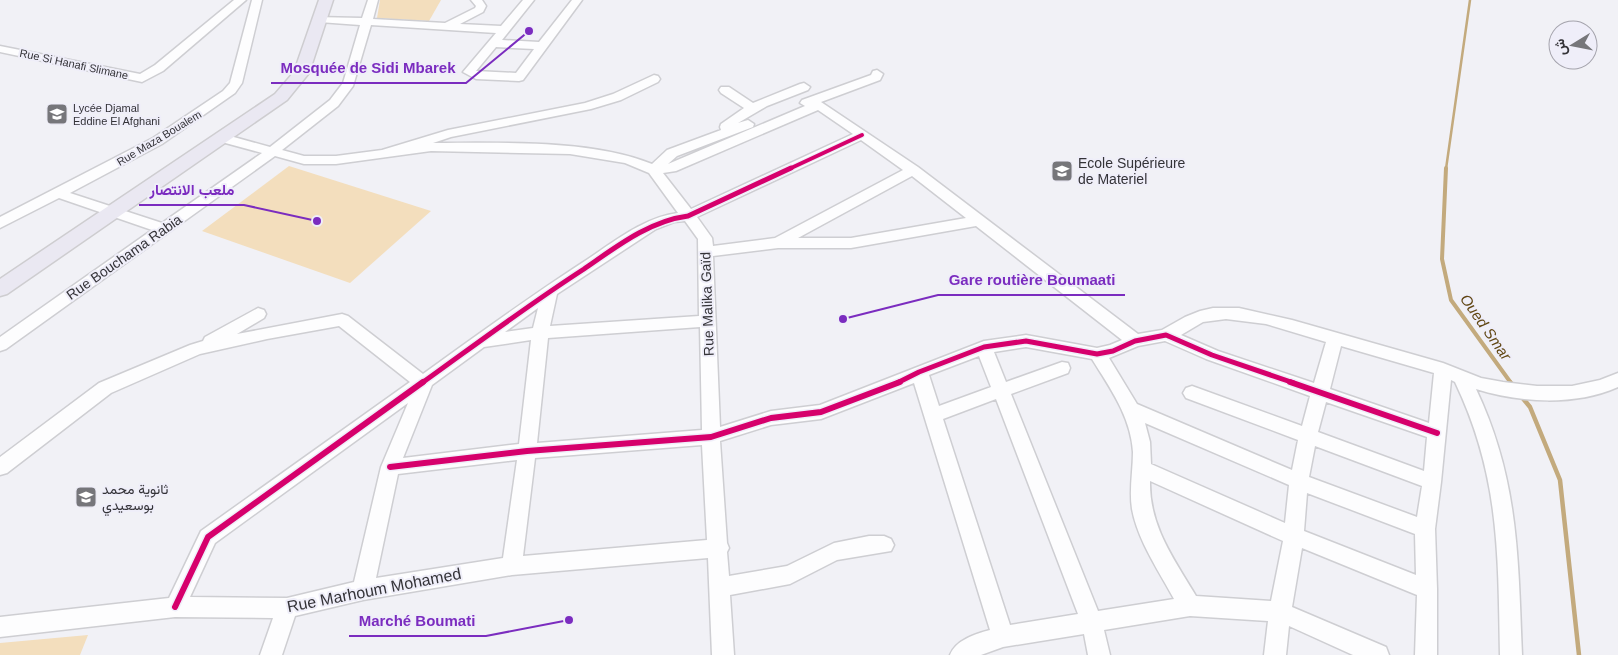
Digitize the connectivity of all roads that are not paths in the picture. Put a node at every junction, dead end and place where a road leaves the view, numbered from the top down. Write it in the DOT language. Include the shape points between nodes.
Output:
graph roads {
  1 [pos="241,0"];
  2 [pos="257,0"];
  3 [pos="326,0"];
  4 [pos="373,0"];
  5 [pos="476,0"];
  6 [pos="529,0"];
  7 [pos="577,0"];
  8 [pos="319,19"];
  9 [pos="367,22"];
  10 [pos="448,26"];
  11 [pos="505,30"];
  12 [pos="492,43"];
  13 [pos="541,46"];
  14 [pos="0,49"];
  15 [pos="877,74"];
  16 [pos="654,78"];
  17 [pos="804,87"];
  18 [pos="725,90"];
  19 [pos="752,108"];
  20 [pos="717,135"];
  21 [pos="862,135"];
  22 [pos="223,138"];
  23 [pos="273,151"];
  24 [pos="396,151"];
  25 [pos="654,170"];
  26 [pos="913,170"];
  27 [pos="56,193"];
  28 [pos="115,212"];
  29 [pos="688,216"];
  30 [pos="979,221"];
  31 [pos="0,223"];
  32 [pos="164,229"];
  33 [pos="778,243"];
  34 [pos="705,252"];
  35 [pos="0,289"];
  36 [pos="550,292"];
  37 [pos="258,314"];
  38 [pos="708,321"];
  39 [pos="540,333"];
  40 [pos="1166,335"];
  41 [pos="1336,339"];
  42 [pos="483,341"];
  43 [pos="1135,341"];
  44 [pos="1,343"];
  45 [pos="984,346"];
  46 [pos="196,349"];
  47 [pos="1097,354"];
  48 [pos="1062,368"];
  49 [pos="1443,369"];
  50 [pos="919,372"];
  51 [pos="1462,378"];
  52 [pos="1618,380"];
  53 [pos="424,384"];
  54 [pos="1001,390"];
  55 [pos="1319,391"];
  56 [pos="1192,392"];
  57 [pos="1133,410"];
  58 [pos="934,415"];
  59 [pos="1437,433"];
  60 [pos="1308,435"];
  61 [pos="711,437"];
  62 [pos="527,451"];
  63 [pos="0,467"];
  64 [pos="390,468"];
  65 [pos="1141,468"];
  66 [pos="1299,481"];
  67 [pos="1432,482"];
  68 [pos="1425,529"];
  69 [pos="1294,536"];
  70 [pos="884,545"];
  71 [pos="718,548"];
  72 [pos="512,566"];
  73 [pos="720,588"];
  74 [pos="1427,588"];
  75 [pos="363,590"];
  76 [pos="175,606"];
  77 [pos="1190,606"];
  78 [pos="287,608"];
  79 [pos="1280,612"];
  80 [pos="1092,622"];
  81 [pos="0,627"];
  82 [pos="1003,638"];
  83 [pos="271,655"];
  84 [pos="723,655"];
  85 [pos="961,655"];
  86 [pos="1099,655"];
  87 [pos="1275,655"];
  88 [pos="1378,655"];
  89 [pos="1426,655"];
  90 [pos="1511,655"];
  1 -- 14 [label="street, Rue Si Hanafi Slimane" via="159,68 142,78"];
  2 -- 27 [label="street, Rue Maza Boualem" via="239,74 231,91 132,157"];
  3 -- 8 [label="main road"];
  4 -- 9 [label="street"];
  5 -- 10 [label="street" via="481,6 479,10"];
  6 -- 11 [label="street"];
  7 -- 13 [label="street"];
  8 -- 9 [label="street"];
  8 -- 22 [label="main road" via="301,72 281,97"];
  9 -- 10 [label="street"];
  9 -- 23 [label="street" via="344,90 334,103"];
  10 -- 11 [label="street"];
  11 -- 12 [label="street"];
  12 -- 13 [label="street"];
  12 -- 13 [label="street" via="469,72 519,77"];
  15 -- 20 [label="street" via="834,94"];
  16 -- 24 [label="street" via="617,97 587,106 448,134"];
  17 -- 19 [label="street"];
  18 -- 19 [label="street"];
  19 -- 20 [label="street"];
  20 -- 25 [label="street" via="672,153"];
  21 -- 25 [label="street" via="819,105 671,168"];
  21 -- 26 [label="street"];
  21 -- 29 [label="street"];
  22 -- 23 [label="street"];
  22 -- 28 [label="main road"];
  23 -- 24 [label="street" via="304,160 336,160"];
  23 -- 32 [label="street, Rue Bouchama Rabia"];
  24 -- 25 [label="street" via="471,147 570,150 628,159"];
  25 -- 29 [label="street, Rue Malika Gaïd"];
  26 -- 30 [label="street"];
  26 -- 33 [label="street"];
  27 -- 28 [label="street"];
  27 -- 31 [label="street, Rue Maza Boualem"];
  28 -- 32 [label="street"];
  28 -- 35 [label="main road"];
  29 -- 34 [label="street, Rue Malika Gaïd" via="704,238"];
  29 -- 36 [label="street" via="651,226"];
  30 -- 33 [label="street" via="851,243"];
  30 -- 43 [label="street"];
  32 -- 44 [label="street, Rue Bouchama Rabia"];
  33 -- 34 [label="street"];
  34 -- 38 [label="street, Rue Malika Gaïd"];
  36 -- 39 [label="street"];
  36 -- 42 [label="street"];
  37 -- 46 [label="street"];
  38 -- 39 [label="street"];
  38 -- 61 [label="street, Rue Malika Gaïd"];
  39 -- 42 [label="street"];
  39 -- 62 [label="street"];
  40 -- 41 [label="street" via="1199,317 1224,314 1266,319"];
  40 -- 43 [label="street"];
  40 -- 55 [label="street" via="1212,355"];
  41 -- 49 [label="street"];
  41 -- 55 [label="street"];
  42 -- 53 [label="street"];
  43 -- 47 [label="street"];
  45 -- 47 [label="street" via="1026,340"];
  45 -- 50 [label="street"];
  45 -- 54 [label="street"];
  46 -- 53 [label="street" via="342,320"];
  46 -- 63 [label="street" via="105,388"];
  47 -- 57 [label="street"];
  48 -- 54 [label="street"];
  49 -- 51 [label="street"];
  49 -- 59 [label="street"];
  50 -- 58 [label="street"];
  50 -- 61 [label="street" via="821,412 770,418"];
  51 -- 52 [label="street" via="1487,386 1528,392 1591,390"];
  51 -- 90 [label="street" via="1474,403 1500,486 1508,546"];
  53 -- 64 [label="street"];
  53 -- 76 [label="street" via="208,537"];
  54 -- 58 [label="street"];
  54 -- 80 [label="street"];
  55 -- 59 [label="street"];
  55 -- 60 [label="street"];
  56 -- 60 [label="street"];
  57 -- 65 [label="street" via="1141,442"];
  57 -- 66 [label="street"];
  58 -- 82 [label="street"];
  59 -- 67 [label="street"];
  60 -- 66 [label="street"];
  60 -- 67 [label="street"];
  61 -- 62 [label="street"];
  61 -- 71 [label="street, Rue Malika Gaïd"];
  62 -- 64 [label="street"];
  62 -- 72 [label="street"];
  64 -- 75 [label="street"];
  65 -- 69 [label="street"];
  65 -- 77 [label="street" via="1139,490 1144,517"];
  66 -- 68 [label="street"];
  66 -- 69 [label="street"];
  67 -- 68 [label="street"];
  68 -- 74 [label="street"];
  69 -- 74 [label="street"];
  69 -- 79 [label="street"];
  70 -- 73 [label="street" via="834,552 790,575"];
  71 -- 72 [label="street, Rue Marhoum Mohamed"];
  71 -- 73 [label="street, Rue Malika Gaïd"];
  72 -- 75 [label="street, Rue Marhoum Mohamed"];
  73 -- 84 [label="street, Rue Malika Gaïd"];
  74 -- 89 [label="street"];
  75 -- 78 [label="street, Rue Marhoum Mohamed"];
  76 -- 78 [label="street, Rue Marhoum Mohamed"];
  76 -- 81 [label="street, Rue Marhoum Mohamed"];
  77 -- 79 [label="street"];
  77 -- 80 [label="street"];
  78 -- 83 [label="street"];
  79 -- 87 [label="street"];
  79 -- 88 [label="street"];
  80 -- 82 [label="street"];
  80 -- 86 [label="street"];
  82 -- 85 [label="street" via="978,644"];
}
